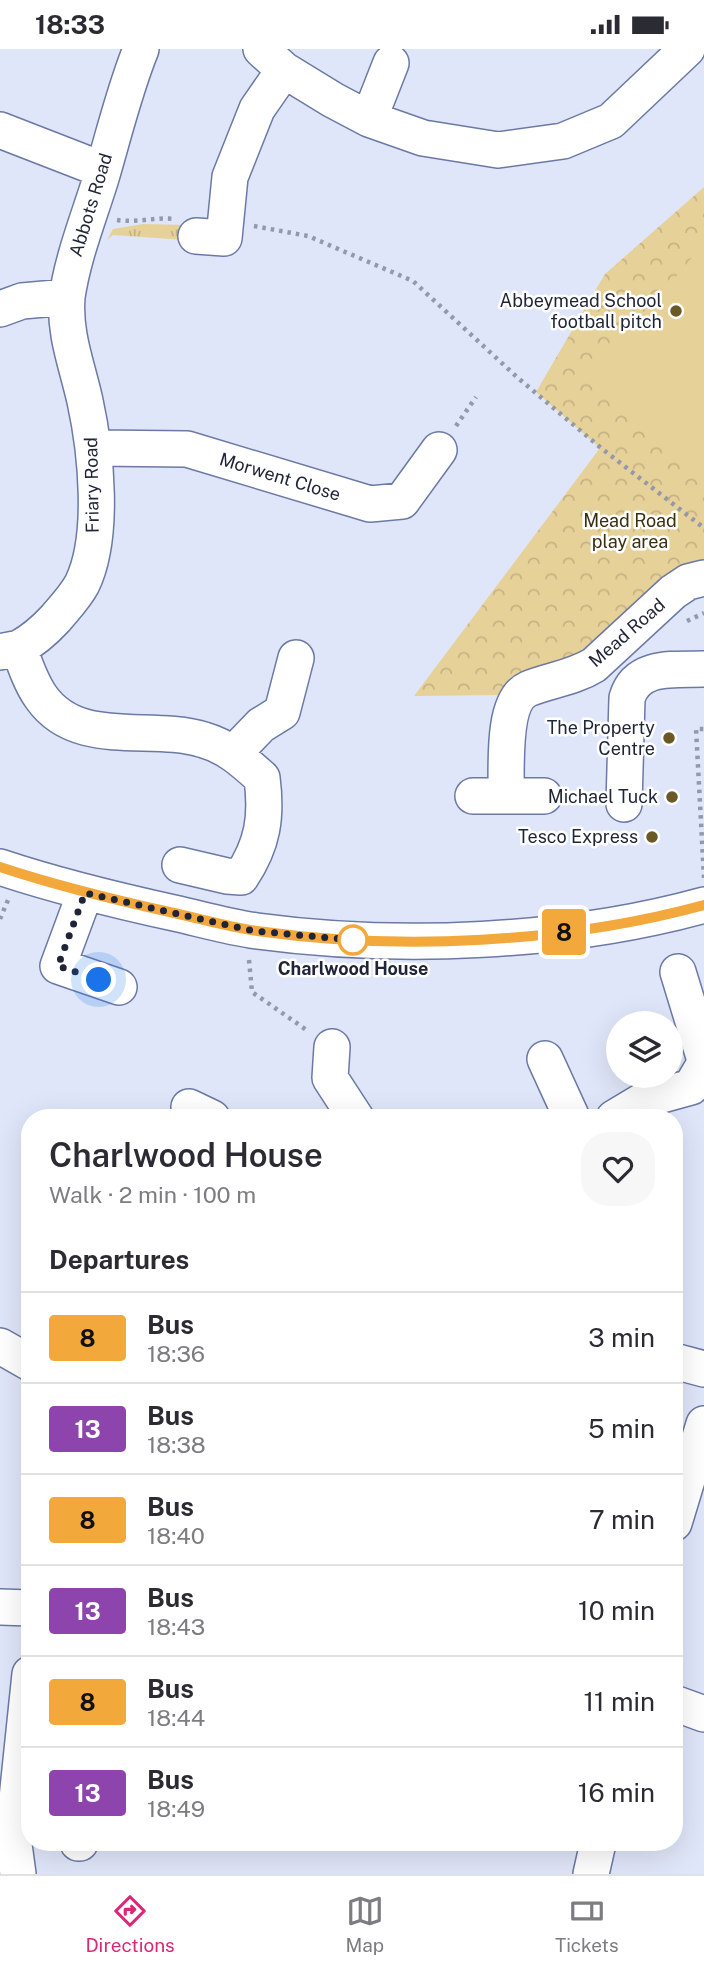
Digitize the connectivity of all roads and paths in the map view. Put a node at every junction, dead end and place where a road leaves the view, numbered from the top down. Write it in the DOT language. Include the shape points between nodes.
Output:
graph roads {
  1 [pos="141,49"];
  2 [pos="687,49"];
  3 [pos="272,59"];
  4 [pos="391,63"];
  5 [pos="369,119"];
  6 [pos="0,130"];
  7 [pos="103,170"];
  8 [pos="227,198"];
  9 [pos="223,238"];
  10 [pos="67,297"];
  11 [pos="0,309"];
  12 [pos="476,397"];
  13 [pos="94,448"];
  14 [pos="439,450"];
  15 [pos="704,528"];
  16 [pos="704,578"];
  17 [pos="9,650"];
  18 [pos="296,658"];
  19 [pos="704,669"];
  20 [pos="704,729"];
  21 [pos="234,753"];
  22 [pos="544,796"];
  23 [pos="624,804"];
  24 [pos="180,865"];
  25 [pos="0,867"];
  26 [pos="704,879"];
  27 [pos="85,893"];
  28 [pos="698,893"];
  29 [pos="254,931"];
  30 [pos="678,972"];
  31 [pos="119,987"];
  32 [pos="332,1047"];
  33 [pos="545,1059"];
  34 [pos="701,1076"];
  35 [pos="350,1109"];
  36 [pos="568,1109"];
  37 [pos="628,1109"];
  38 [pos="0,1346"];
  39 [pos="21,1358"];
  40 [pos="683,1363"];
  41 [pos="704,1369"];
  42 [pos="704,1424"];
  43 [pos="696,1482"];
  44 [pos="683,1506"];
  45 [pos="0,1607"];
  46 [pos="21,1608"];
  47 [pos="683,1706"];
  48 [pos="704,1714"];
  49 [pos="21,1783"];
  50 [pos="14,1837"];
  51 [pos="596,1851"];
  52 [pos="18,1874"];
  53 [pos="591,1874"];
  1 -- 7 [label="street, Abbots Road"];
  2 -- 5 [label="street" via="611,121 563,141 498,151 423,138"];
  3 -- 5 [label="street"];
  3 -- 8 [label="street" via="230,177"];
  4 -- 5 [label="street"];
  6 -- 7 [label="street"];
  7 -- 10 [label="street, Abbots Road"];
  8 -- 9 [label="street"];
  8 -- 15 [label="path" via="242,199 245,216 256,227 308,236 413,281 518,378"];
  10 -- 11 [label="street" via="22,301"];
  10 -- 13 [label="street, Friary Road" via="67,331"];
  12 -- 14 [label="path"];
  13 -- 14 [label="street, Morwent Close" via="187,449 370,505 402,501"];
  13 -- 17 [label="street, Friary Road" via="94,535 87,571 75,597 42,633"];
  16 -- 22 [label="street, Mead Road" via="673,592 588,669 515,698 490,796"];
  17 -- 21 [label="street" via="42,700 72,723 97,730 201,739"];
  18 -- 21 [label="street" via="282,712 261,725"];
  19 -- 23 [label="street" via="654,671 630,689"];
  20 -- 26 [label="path" via="696,729"];
  21 -- 24 [label="street" via="262,778 265,822 254,859 241,877"];
  25 -- 27 [label="street"];
  26 -- 28 [label="path"];
  27 -- 29 [label="street"];
  27 -- 31 [label="street" via="58,966"];
  28 -- 29 [label="street" via="662,916 563,932 368,941"];
  29 -- 32 [label="path" via="248,955 252,992"];
  30 -- 34 [label="street"];
  32 -- 35 [label="street" via="330,1078"];
  33 -- 36 [label="street"];
  34 -- 37 [label="street"];
  38 -- 39 [label="street"];
  40 -- 41 [label="street"];
  42 -- 43 [label="street"];
  43 -- 44 [label="street"];
  45 -- 46 [label="street"];
  47 -- 48 [label="street"];
  49 -- 50 [label="street"];
  50 -- 52 [label="street"];
  51 -- 53 [label="street"];
}
